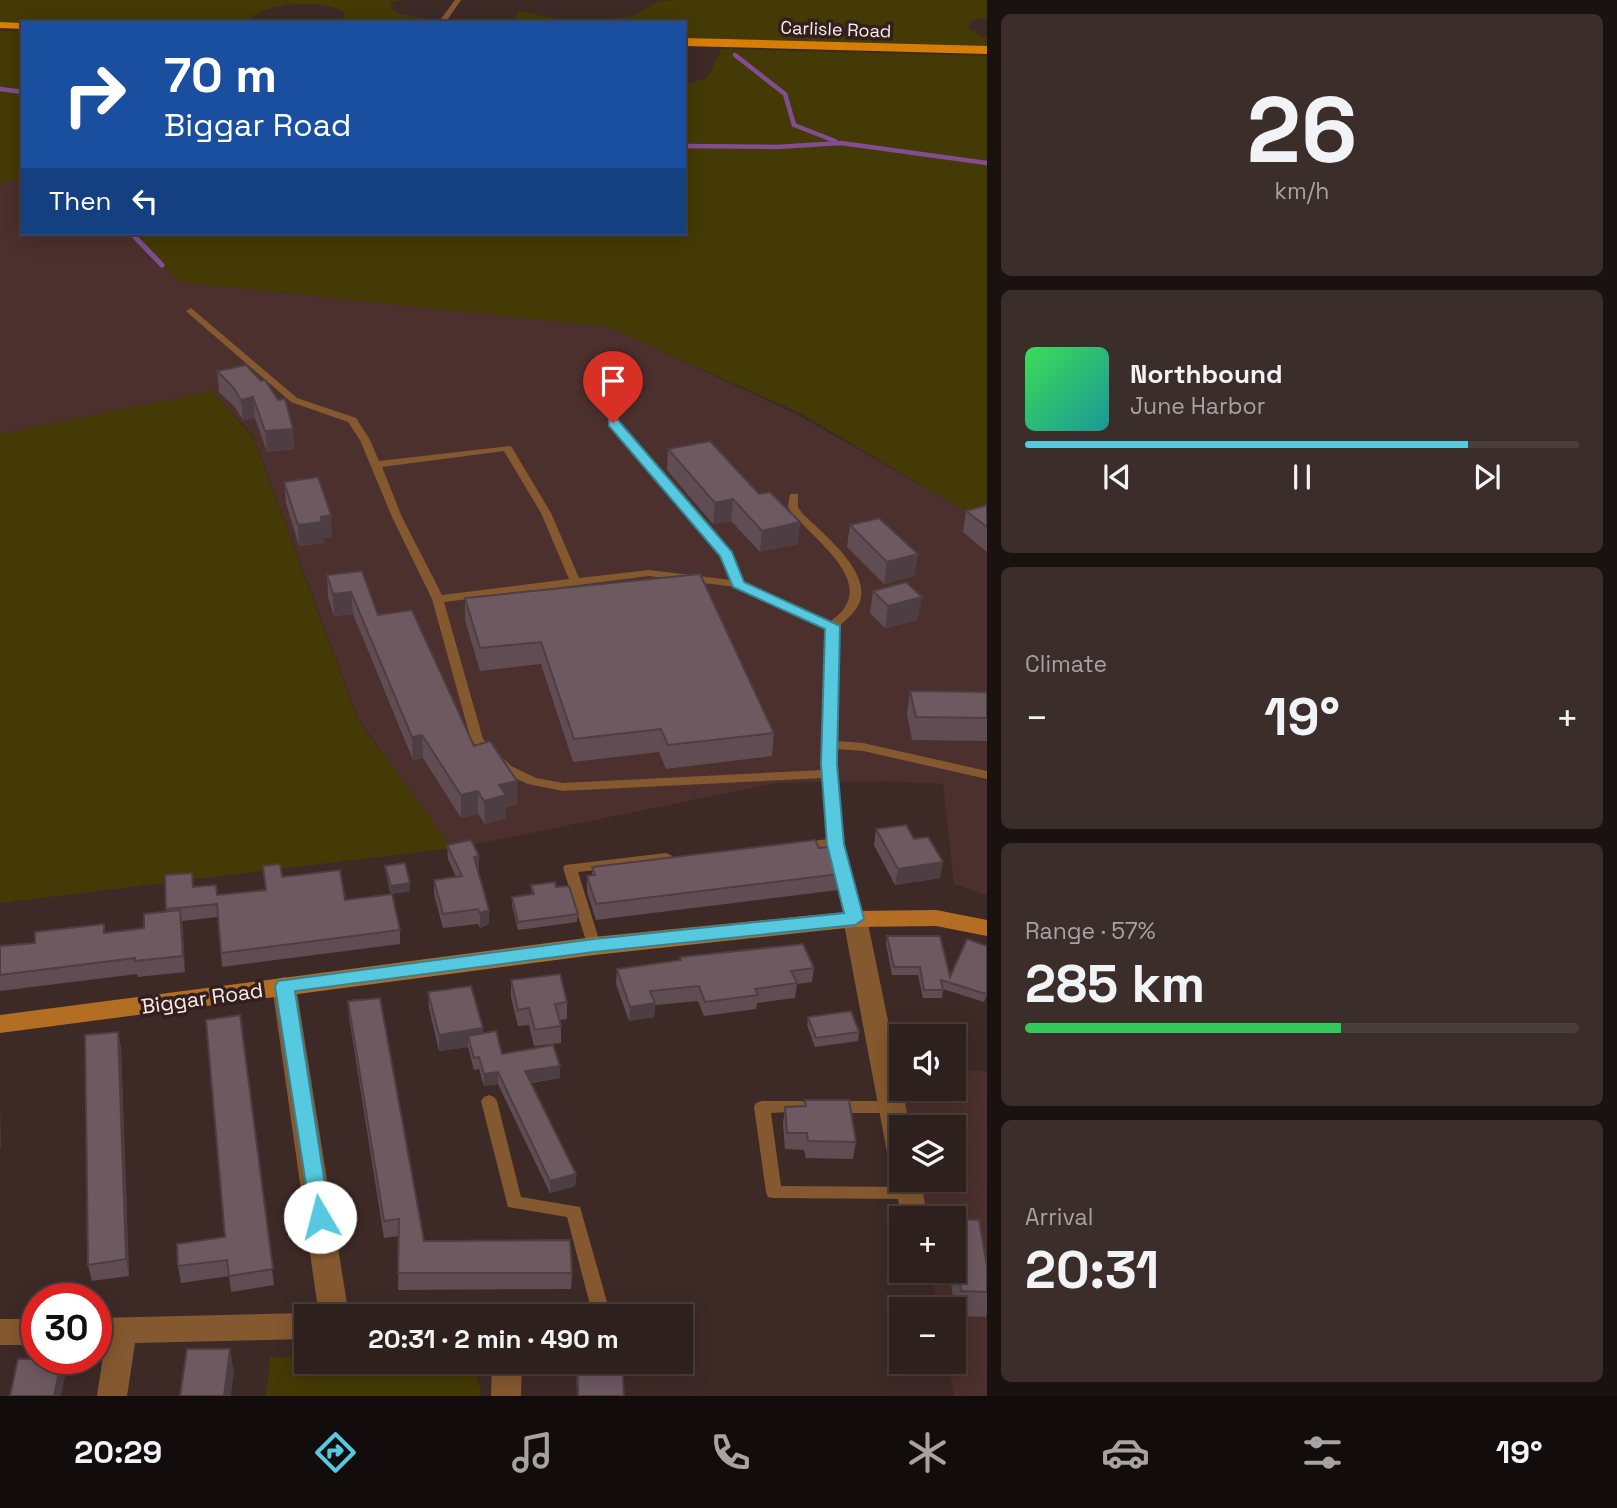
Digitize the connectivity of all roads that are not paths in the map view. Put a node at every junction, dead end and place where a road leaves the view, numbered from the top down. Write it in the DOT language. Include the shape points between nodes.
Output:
graph roads {
  1 [pos="458,0"];
  2 [pos="442,21"];
  3 [pos="0,25"];
  4 [pos="21,26"];
  5 [pos="686,42"];
  6 [pos="987,50"];
  7 [pos="191,312"];
  8 [pos="613,423"];
  9 [pos="376,466"];
  10 [pos="794,496"];
  11 [pos="575,581"];
  12 [pos="738,584"];
  13 [pos="438,599"];
  14 [pos="832,626"];
  15 [pos="830,745"];
  16 [pos="830,774"];
  17 [pos="987,775"];
  18 [pos="835,844"];
  19 [pos="785,848"];
  20 [pos="680,857"];
  21 [pos="855,919"];
  22 [pos="987,929"];
  23 [pos="594,946"];
  24 [pos="284,986"];
  25 [pos="0,1024"];
  26 [pos="489,1101"];
  27 [pos="892,1107"];
  28 [pos="894,1115"];
  29 [pos="889,1192"];
  30 [pos="332,1304"];
  31 [pos="599,1304"];
  32 [pos="294,1326"];
  33 [pos="112,1331"];
  34 [pos="0,1332"];
  35 [pos="21,1332"];
  36 [pos="111,1374"];
  37 [pos="507,1374"];
  38 [pos="112,1396"];
  39 [pos="506,1396"];
  1 -- 2 [label="lane"];
  3 -- 4 [label="main road"];
  5 -- 6 [label="main road, Carlisle Road"];
  7 -- 9 [label="lane" via="294,400 352,420"];
  8 -- 12 [label="lane" via="727,555"];
  9 -- 11 [label="lane" via="507,448 547,513"];
  9 -- 13 [label="lane"];
  10 -- 14 [label="lane" via="798,515 850,571 859,592 854,607"];
  11 -- 12 [label="lane" via="649,573"];
  11 -- 13 [label="lane"];
  12 -- 14 [label="lane"];
  13 -- 16 [label="lane" via="477,740 506,769 563,787"];
  14 -- 15 [label="lane"];
  15 -- 16 [label="lane"];
  15 -- 17 [label="lane" via="863,747"];
  16 -- 18 [label="lane"];
  18 -- 19 [label="lane"];
  18 -- 21 [label="lane"];
  20 -- 23 [label="lane" via="570,868"];
  21 -- 22 [label="street, Biggar Road" via="936,918"];
  21 -- 23 [label="street, Biggar Road"];
  21 -- 27 [label="street"];
  23 -- 24 [label="street, Biggar Road"];
  24 -- 25 [label="street, Biggar Road"];
  24 -- 30 [label="street"];
  26 -- 31 [label="lane" via="514,1202 574,1212"];
  27 -- 28 [label="street"];
  27 -- 29 [label="lane" via="762,1107 774,1192"];
  32 -- 33 [label="street"];
  34 -- 35 [label="street"];
  36 -- 38 [label="street"];
  37 -- 39 [label="street"];
}
